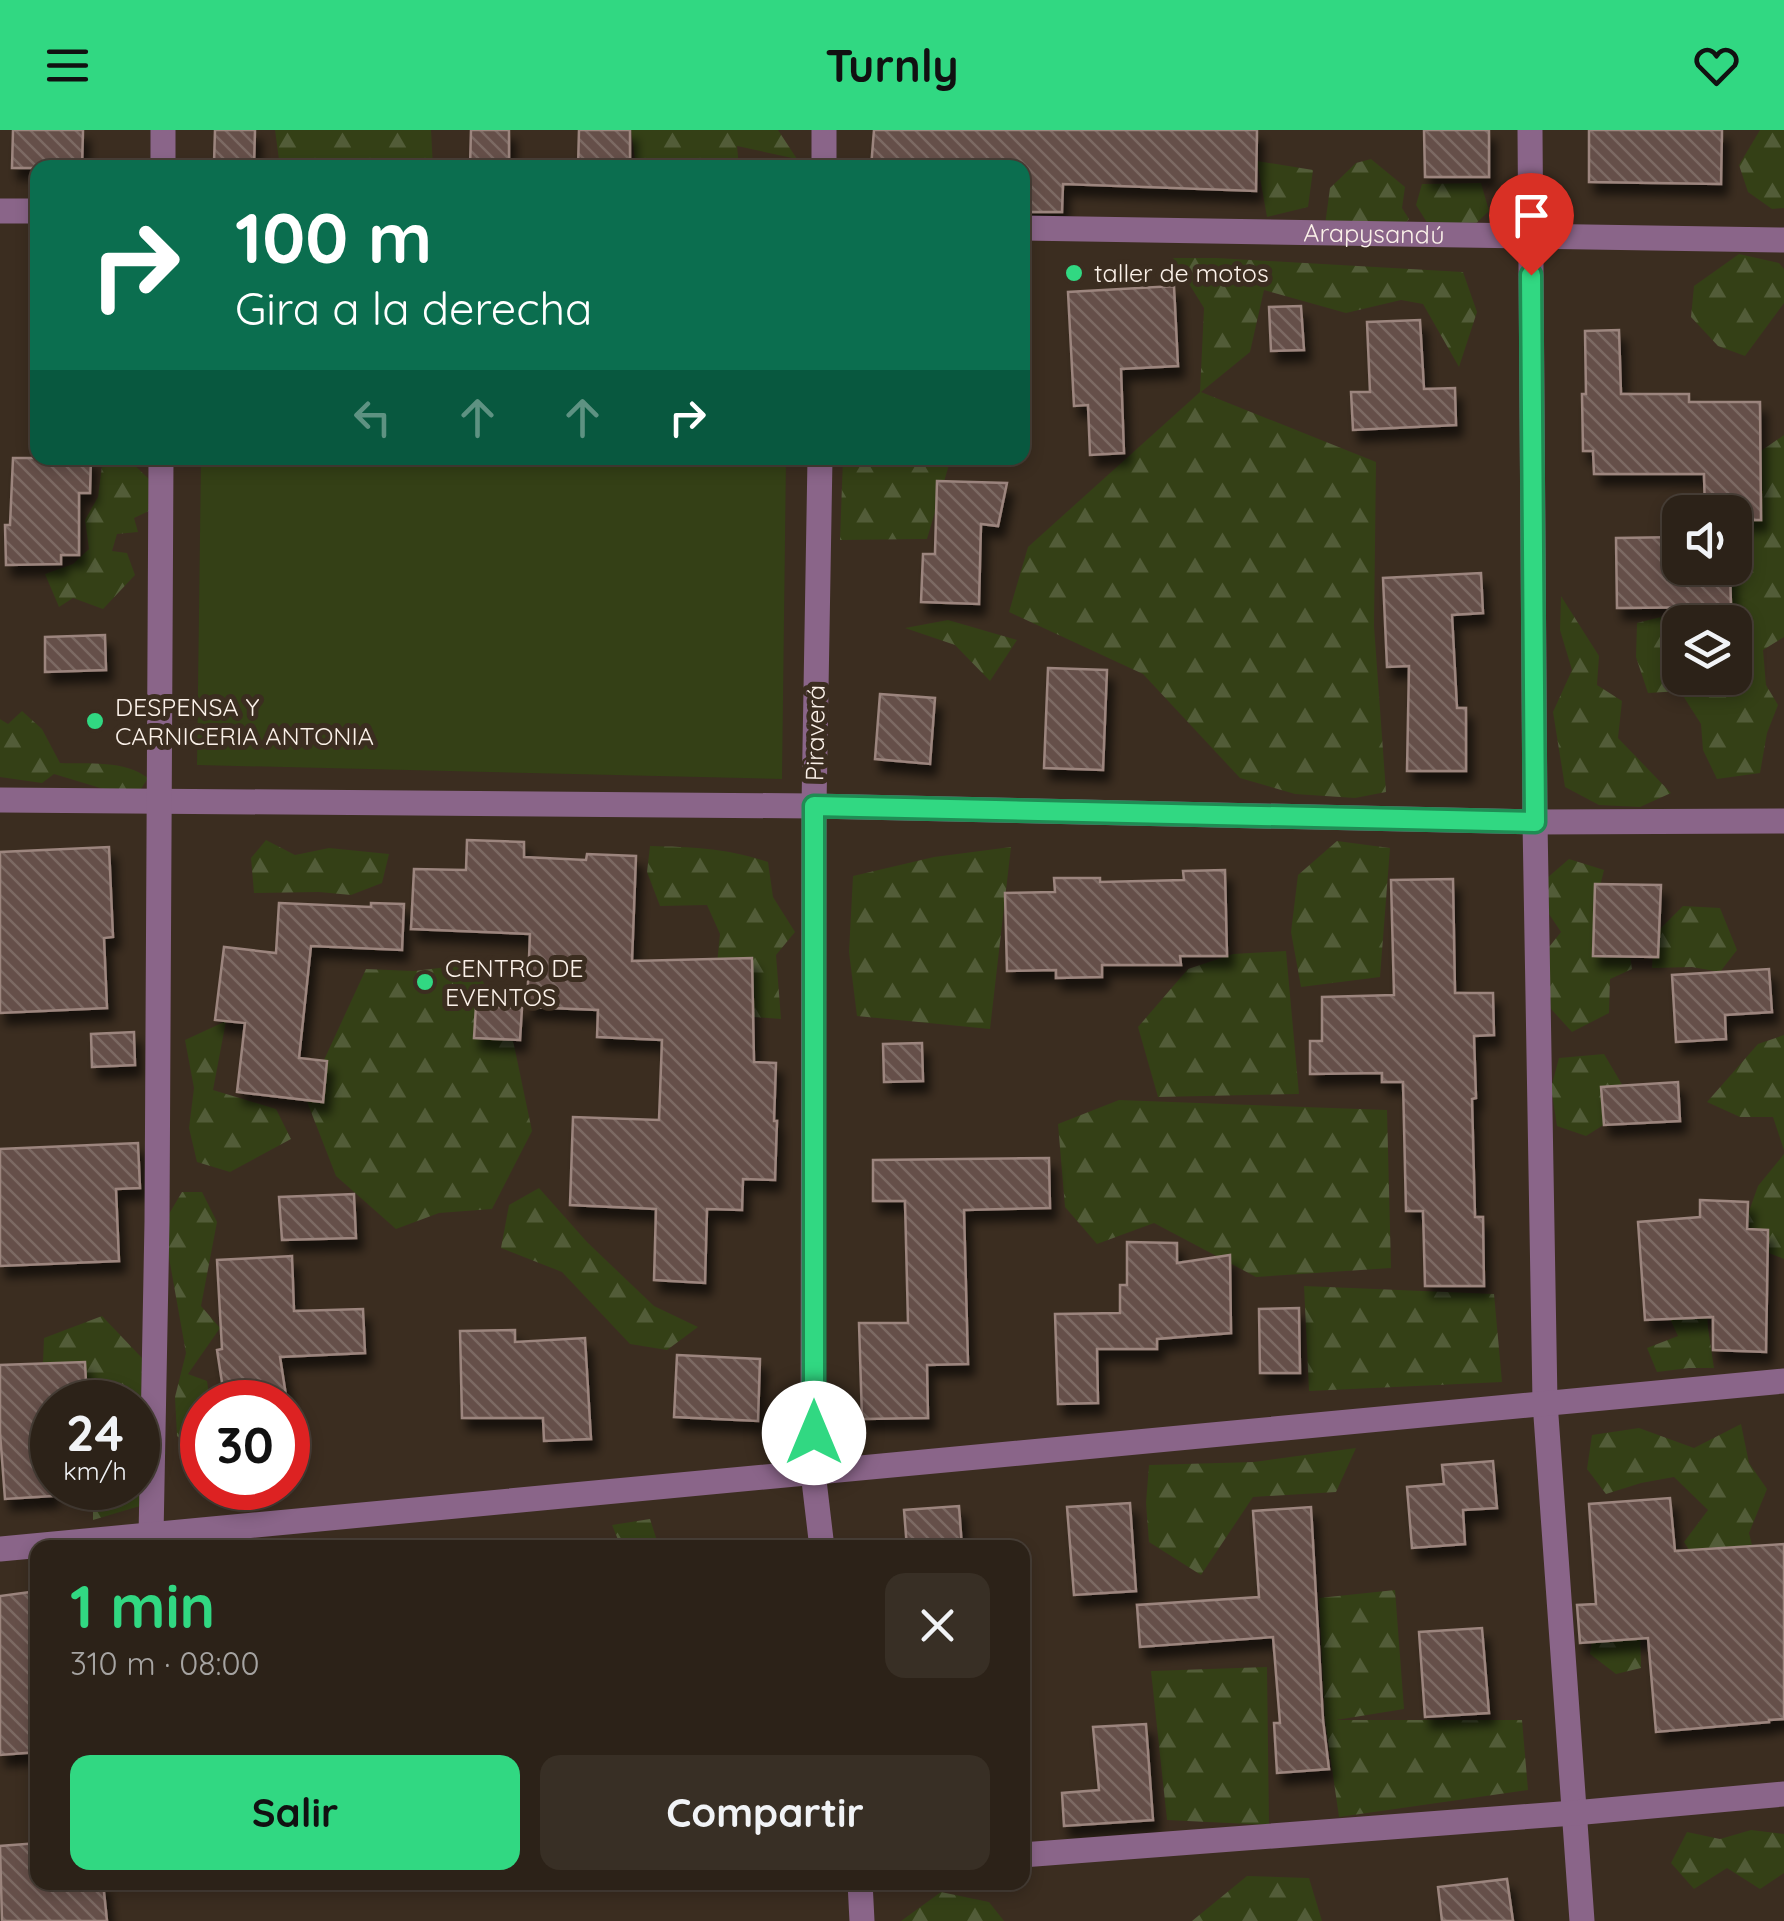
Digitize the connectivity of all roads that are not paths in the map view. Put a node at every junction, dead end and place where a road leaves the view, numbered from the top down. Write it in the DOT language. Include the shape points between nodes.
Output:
graph roads {
  1 [pos="163,130"];
  2 [pos="824,130"];
  3 [pos="1530,130"];
  4 [pos="163,160"];
  5 [pos="824,160"];
  6 [pos="0,211"];
  7 [pos="30,211"];
  8 [pos="1030,228"];
  9 [pos="1530,236"];
  10 [pos="1784,240"];
  11 [pos="161,465"];
  12 [pos="820,465"];
  13 [pos="0,800"];
  14 [pos="158,803"];
  15 [pos="814,806"];
  16 [pos="1784,821"];
  17 [pos="1535,822"];
  18 [pos="1784,1381"];
  19 [pos="1546,1402"];
  20 [pos="813,1472"];
  21 [pos="151,1536"];
  22 [pos="105,1540"];
  23 [pos="821,1540"];
  24 [pos="30,1546"];
  25 [pos="0,1549"];
  26 [pos="1784,1794"];
  27 [pos="1574,1813"];
  28 [pos="1030,1854"];
  29 [pos="860,1890"];
  30 [pos="862,1921"];
  31 [pos="1582,1921"];
  1 -- 4 [label="street"];
  2 -- 5 [label="street"];
  3 -- 9 [label="street"];
  6 -- 7 [label="street"];
  8 -- 9 [label="street, Arapysandú"];
  9 -- 10 [label="street, Arapysandú"];
  9 -- 17 [label="street"];
  11 -- 14 [label="street"];
  12 -- 15 [label="street, Piraverá"];
  13 -- 14 [label="street"];
  14 -- 15 [label="street"];
  14 -- 21 [label="street"];
  15 -- 17 [label="street"];
  15 -- 20 [label="street, Piraverá"];
  16 -- 17 [label="street"];
  17 -- 19 [label="street"];
  18 -- 19 [label="street"];
  19 -- 20 [label="street"];
  19 -- 27 [label="street"];
  20 -- 21 [label="street"];
  20 -- 23 [label="street, Piraverá"];
  21 -- 22 [label="street"];
  24 -- 25 [label="street"];
  26 -- 27 [label="street"];
  27 -- 28 [label="street"];
  27 -- 31 [label="street"];
  29 -- 30 [label="street"];
}
